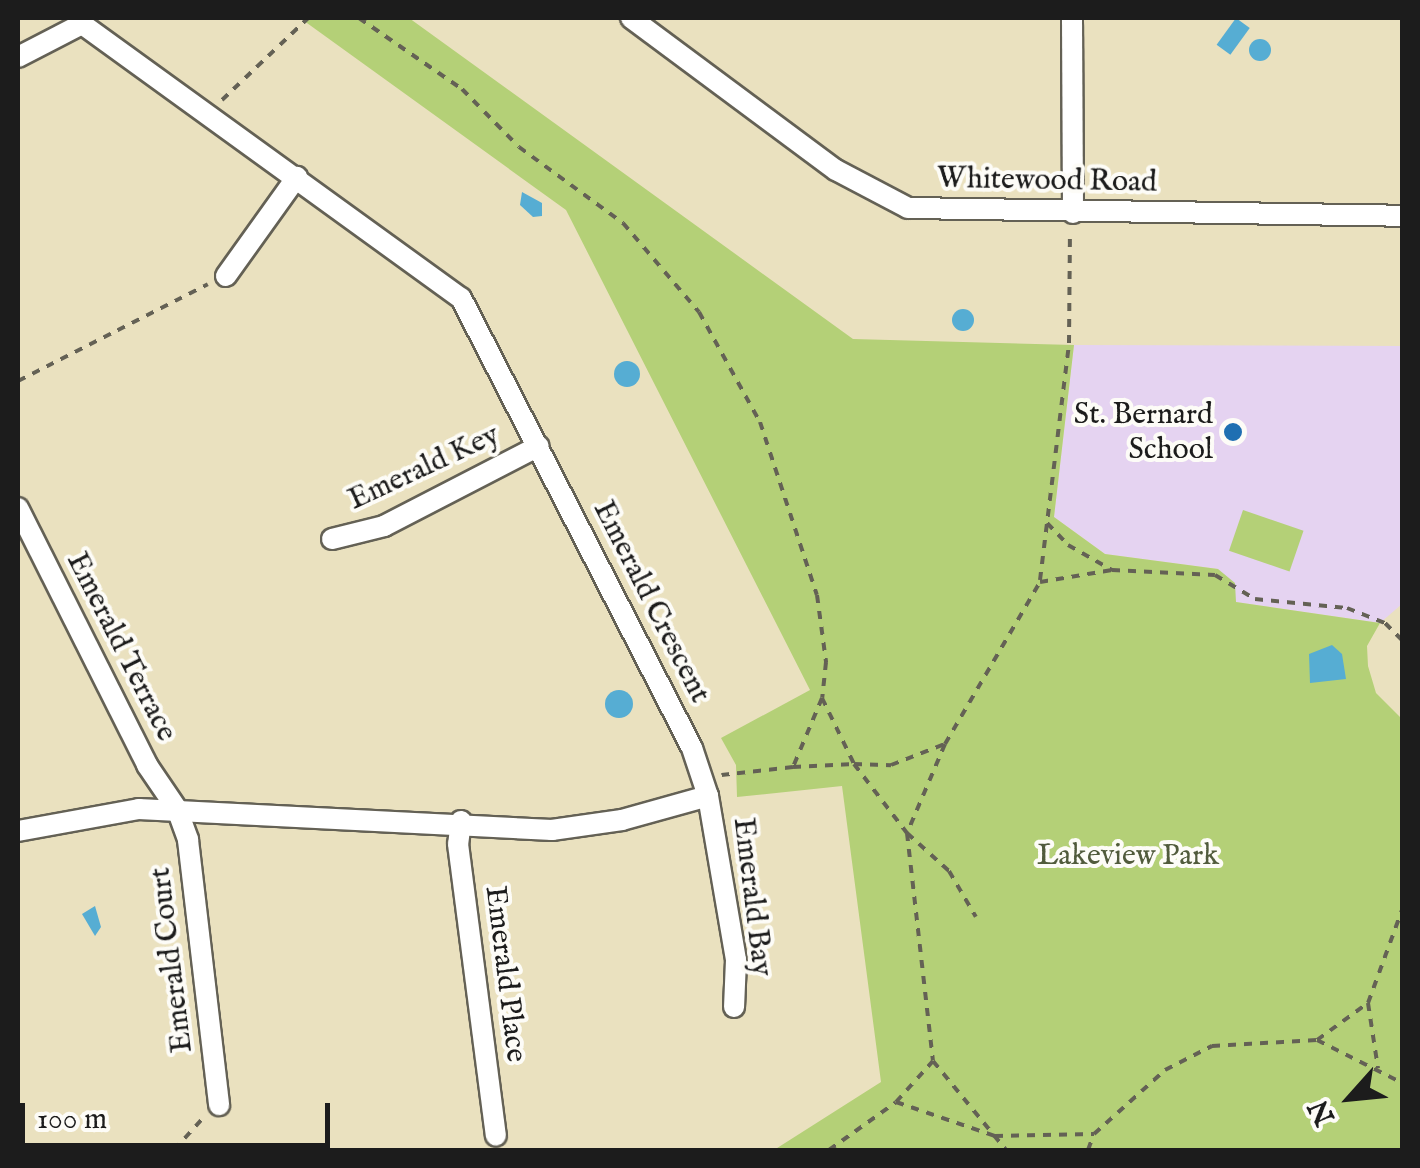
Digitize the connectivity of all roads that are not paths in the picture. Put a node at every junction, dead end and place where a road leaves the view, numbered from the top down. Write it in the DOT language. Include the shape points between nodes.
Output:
graph roads {
  1 [pos="631,18"];
  2 [pos="1072,18"];
  3 [pos="18,58"];
  4 [pos="297,177"];
  5 [pos="1074,212"];
  6 [pos="1402,216"];
  7 [pos="226,276"];
  8 [pos="539,446"];
  9 [pos="18,508"];
  10 [pos="332,539"];
  11 [pos="708,796"];
  12 [pos="177,809"];
  13 [pos="461,820"];
  14 [pos="18,831"];
  15 [pos="734,1006"];
  16 [pos="219,1105"];
  17 [pos="496,1136"];
  1 -- 5 [label="street, Whitewood Road" via="836,170 908,208"];
  2 -- 5 [label="street"];
  3 -- 4 [label="street, Emerald Crescent" via="82,24"];
  4 -- 7 [label="street"];
  4 -- 8 [label="street, Emerald Crescent" via="462,298"];
  5 -- 6 [label="street, Whitewood Road"];
  8 -- 10 [label="street, Emerald Key" via="384,526"];
  8 -- 11 [label="street, Emerald Crescent" via="692,748"];
  9 -- 12 [label="street, Emerald Terrace" via="146,765"];
  11 -- 13 [label="street" via="552,830"];
  11 -- 15 [label="street, Emerald Bay" via="736,960"];
  12 -- 13 [label="street"];
  12 -- 14 [label="street" via="111,809"];
  12 -- 16 [label="street, Emerald Court" via="188,840"];
  13 -- 17 [label="street, Emerald Place" via="458,844"];
}
